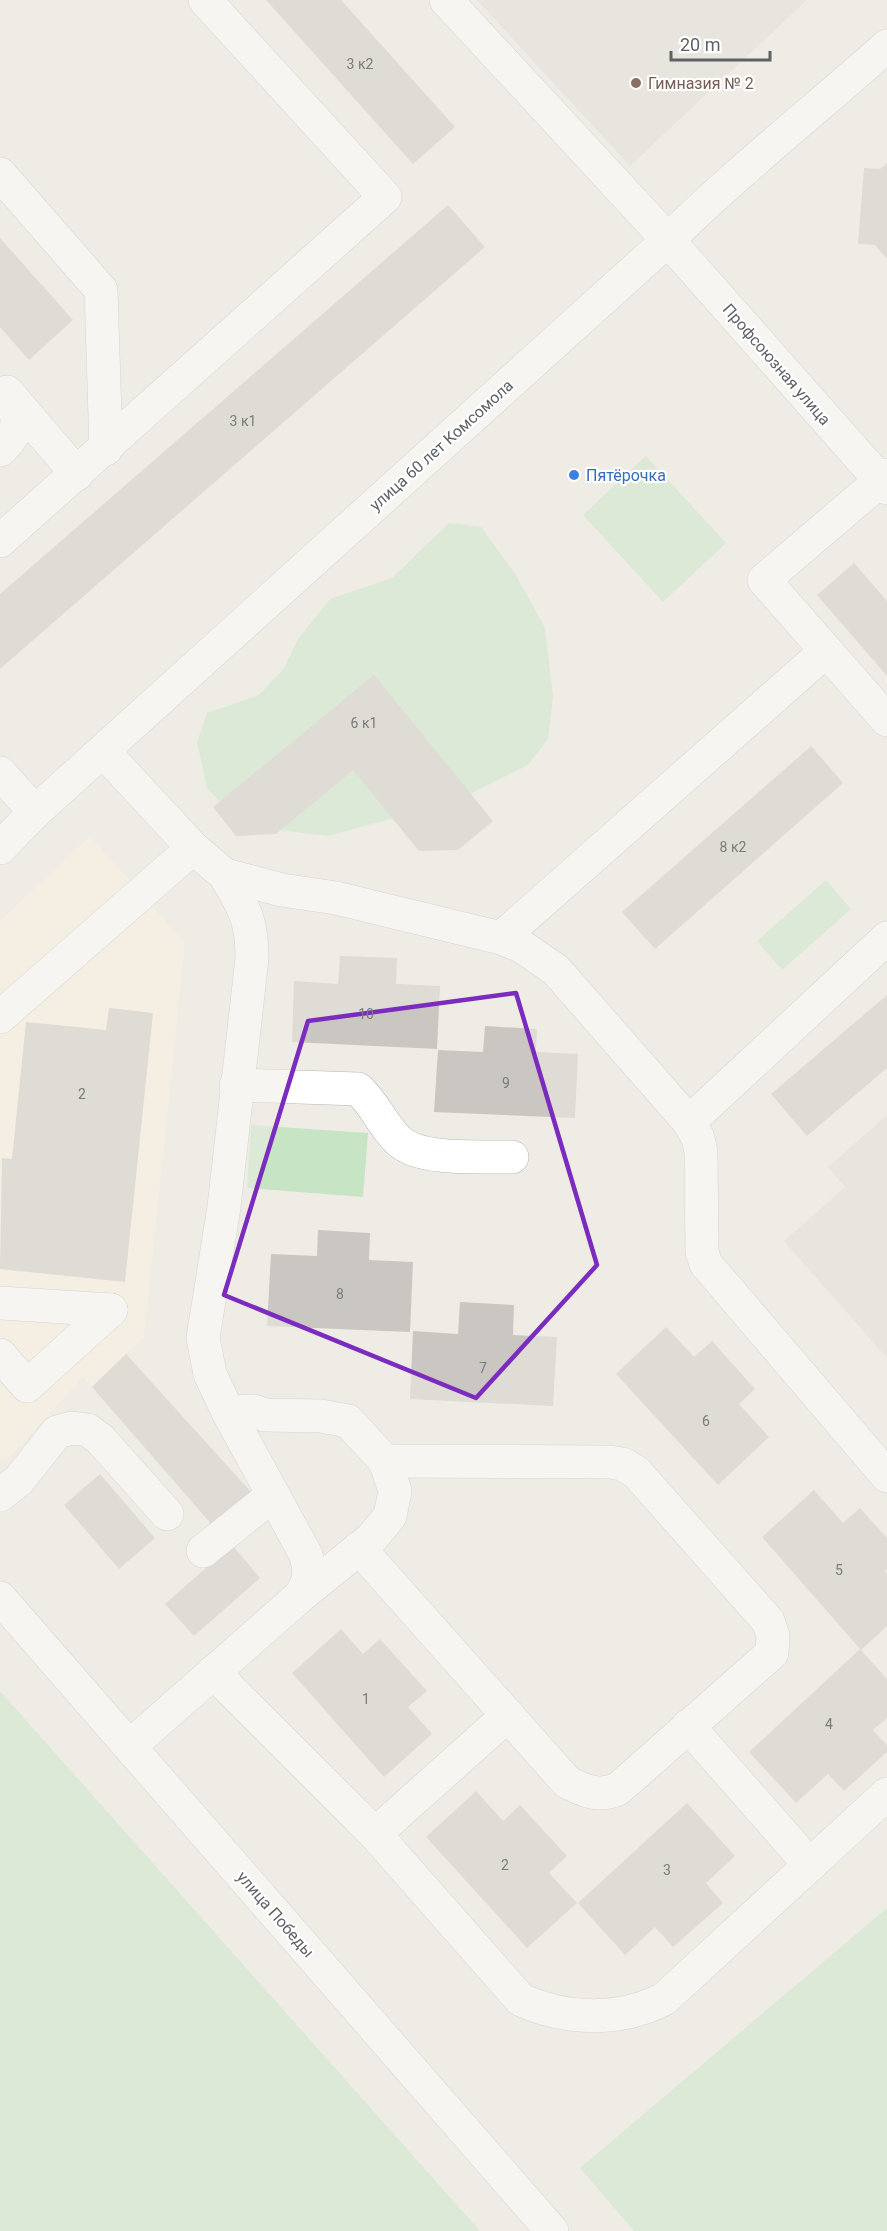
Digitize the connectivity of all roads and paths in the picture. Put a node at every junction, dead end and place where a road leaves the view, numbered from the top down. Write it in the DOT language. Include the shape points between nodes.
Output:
graph roads {
  1 [pos="205,0"];
  2 [pos="446,0"];
  3 [pos="887,46"];
  4 [pos="0,174"];
  5 [pos="668,240"];
  6 [pos="4,388"];
  7 [pos="106,449"];
  8 [pos="0,450"];
  9 [pos="77,474"];
  10 [pos="884,480"];
  11 [pos="0,541"];
  12 [pos="826,651"];
  13 [pos="887,720"];
  14 [pos="103,751"];
  15 [pos="0,773"];
  16 [pos="35,812"];
  17 [pos="0,848"];
  18 [pos="193,848"];
  19 [pos="225,875"];
  20 [pos="501,938"];
  21 [pos="887,938"];
  22 [pos="0,1017"];
  23 [pos="237,1085"];
  24 [pos="689,1122"];
  25 [pos="512,1157"];
  26 [pos="0,1303"];
  27 [pos="0,1355"];
  28 [pos="228,1412"];
  29 [pos="385,1461"];
  30 [pos="887,1476"];
  31 [pos="0,1495"];
  32 [pos="273,1495"];
  33 [pos="167,1514"];
  34 [pos="359,1548"];
  35 [pos="203,1551"];
  36 [pos="299,1597"];
  37 [pos="0,1598"];
  38 [pos="213,1672"];
  39 [pos="508,1715"];
  40 [pos="688,1726"];
  41 [pos="130,1746"];
  42 [pos="887,1794"];
  43 [pos="375,1834"];
  44 [pos="810,1864"];
  45 [pos="552,2231"];
  1 -- 7 [label="street" via="385,198"];
  2 -- 5 [label="street, Профсоюзная улица"];
  3 -- 5 [label="street, улица 60 лет Комсомола" via="724,184"];
  4 -- 7 [label="street" via="101,290"];
  5 -- 10 [label="street, Профсоюзная улица"];
  5 -- 14 [label="street, улица 60 лет Комсомола"];
  6 -- 8 [label="street" via="17,411 17,427 13,439"];
  6 -- 9 [label="street"];
  7 -- 9 [label="street"];
  9 -- 11 [label="street"];
  10 -- 12 [label="street" via="764,580"];
  12 -- 13 [label="street"];
  12 -- 20 [label="street"];
  14 -- 16 [label="street, улица 60 лет Комсомола"];
  14 -- 18 [label="street"];
  15 -- 16 [label="street"];
  16 -- 17 [label="street, улица 60 лет Комсомола"];
  18 -- 19 [label="street"];
  18 -- 22 [label="street"];
  19 -- 20 [label="street"];
  19 -- 23 [label="street" via="252,930"];
  20 -- 24 [label="street" via="521,946 556,970"];
  21 -- 24 [label="street"];
  23 -- 25 [label="street" via="358,1089 399,1141 412,1150"];
  23 -- 28 [label="street" via="224,1207 203,1338 210,1374"];
  24 -- 30 [label="street" via="701,1152 702,1252 706,1264"];
  26 -- 27 [label="street" via="111,1310 27,1386"];
  28 -- 29 [label="street" via="348,1421"];
  28 -- 32 [label="street"];
  29 -- 34 [label="street" via="395,1491 390,1516"];
  29 -- 40 [label="street" via="609,1462 623,1464 637,1473 768,1621 773,1636 772,1653"];
  31 -- 33 [label="street" via="19,1480 57,1432 80,1429 101,1440"];
  32 -- 35 [label="street"];
  32 -- 36 [label="street" via="306,1555 307,1586"];
  34 -- 36 [label="street"];
  34 -- 39 [label="street"];
  36 -- 38 [label="street"];
  37 -- 41 [label="street, улица Победы"];
  38 -- 41 [label="street"];
  38 -- 43 [label="street"];
  39 -- 40 [label="street" via="567,1782 604,1795 618,1789"];
  39 -- 43 [label="street"];
  40 -- 44 [label="street"];
  41 -- 45 [label="street, улица Победы"];
  42 -- 44 [label="street"];
  43 -- 44 [label="street" via="521,2000 546,2011 568,2014 607,2016 643,2009 664,1999"];
}
